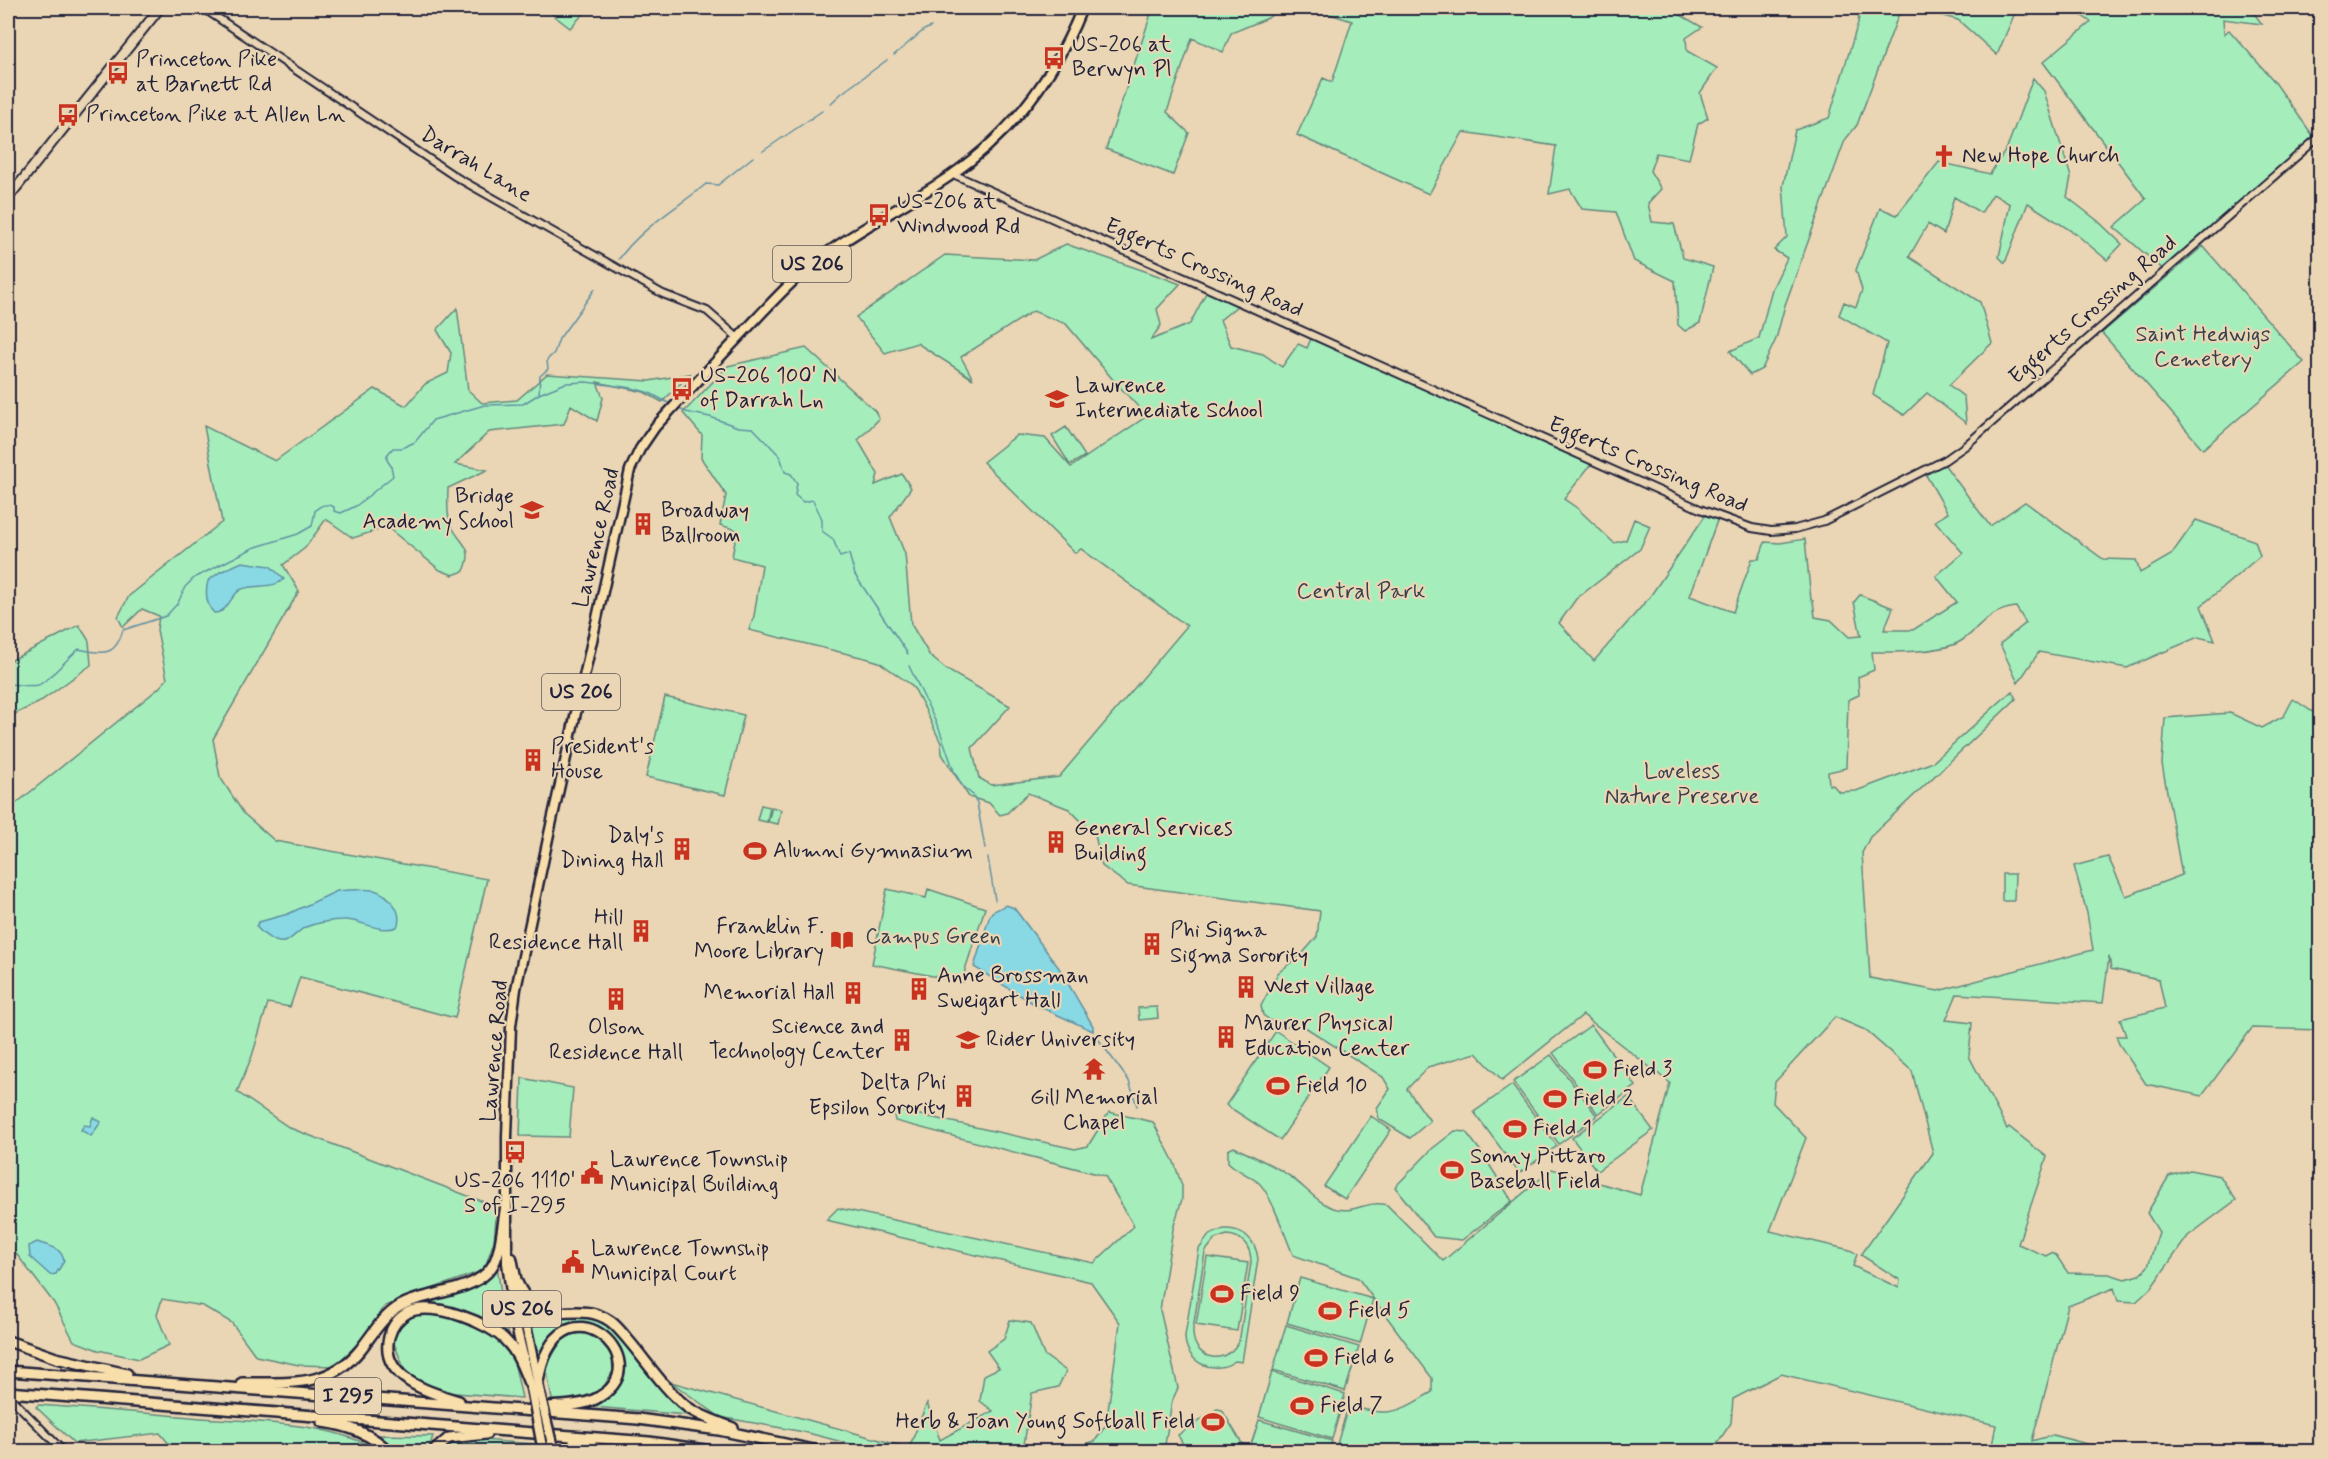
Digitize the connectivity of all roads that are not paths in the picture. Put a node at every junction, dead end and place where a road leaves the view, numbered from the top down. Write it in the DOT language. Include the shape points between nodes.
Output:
graph roads {
  1 [pos="159,8"];
  2 [pos="204,8"];
  3 [pos="1082,8"];
  4 [pos="2320,136"];
  5 [pos="953,174"];
  6 [pos="8,198"];
  7 [pos="738,338"];
  8 [pos="506,1205"];
  9 [pos="507,1225"];
  10 [pos="516,1280"];
  11 [pos="8,1341"];
  12 [pos="8,1371"];
  13 [pos="174,1383"];
  14 [pos="533,1383"];
  15 [pos="189,1384"];
  16 [pos="536,1393"];
  17 [pos="8,1394"];
  18 [pos="209,1407"];
  19 [pos="506,1408"];
  20 [pos="527,1410"];
  21 [pos="522,1432"];
  22 [pos="546,1434"];
  23 [pos="752,1436"];
  24 [pos="64,1452"];
  25 [pos="389,1452"];
  26 [pos="433,1452"];
  27 [pos="543,1452"];
  28 [pos="554,1452"];
  29 [pos="611,1452"];
  30 [pos="719,1452"];
  31 [pos="823,1452"];
  1 -- 6 [label="main road"];
  2 -- 7 [label="street, Darrah Lane" via="456,177 663,294 707,310"];
  3 -- 5 [label="main road, Lawrence Road / US 206" via="1057,62 1034,97 989,146"];
  4 -- 5 [label="street, Eggerts Crossing Road" via="1955,454 1824,521 1785,531 1752,528 1700,509"];
  5 -- 7 [label="main road, Lawrence Road / US 206" via="817,260"];
  7 -- 8 [label="main road, Lawrence Road / US 206" via="655,427 640,449 625,488 511,1026"];
  8 -- 9 [label="main road, Lawrence Road / US 206"];
  8 -- 15 [label="highway" via="499,1252 483,1277 470,1285 399,1306 338,1371 301,1382"];
  9 -- 10 [label="main road, Lawrence Road / US 206"];
  9 -- 14 [label="main road, Lawrence Road / US 206" via="507,1263 514,1313"];
  10 -- 14 [label="main road, Lawrence Road / US 206"];
  10 -- 23 [label="highway" via="526,1300 537,1308 587,1313 609,1320 686,1406"];
  11 -- 13 [label="highway" via="80,1364"];
  12 -- 13 [label="highway, I 295"];
  13 -- 15 [label="highway, I 295"];
  14 -- 16 [label="main road, Lawrence Road / US 206"];
  14 -- 19 [label="highway" via="512,1348 486,1327 427,1309 410,1312 394,1326 388,1340 390,1357 409,1382 441,1396"];
  14 -- 20 [label="highway" via="549,1346 566,1332 593,1330 615,1347 616,1377 600,1397"];
  15 -- 19 [label="highway, I 295"];
  16 -- 27 [label="main road, Lawrence Road / US 206, bridge"];
  16 -- 28 [label="main road, Lawrence Road / US 206, bridge"];
  17 -- 18 [label="highway, I 295"];
  17 -- 24 [label="street"];
  18 -- 21 [label="highway, I 295"];
  18 -- 25 [label="highway" via="346,1426 367,1435"];
  19 -- 20 [label="highway, I 295"];
  20 -- 23 [label="highway, I 295" via="655,1421"];
  21 -- 22 [label="highway, I 295"];
  21 -- 26 [label="highway" via="456,1436"];
  22 -- 29 [label="highway"];
  22 -- 30 [label="highway, I 295"];
  23 -- 31 [label="highway, I 295"];
}
